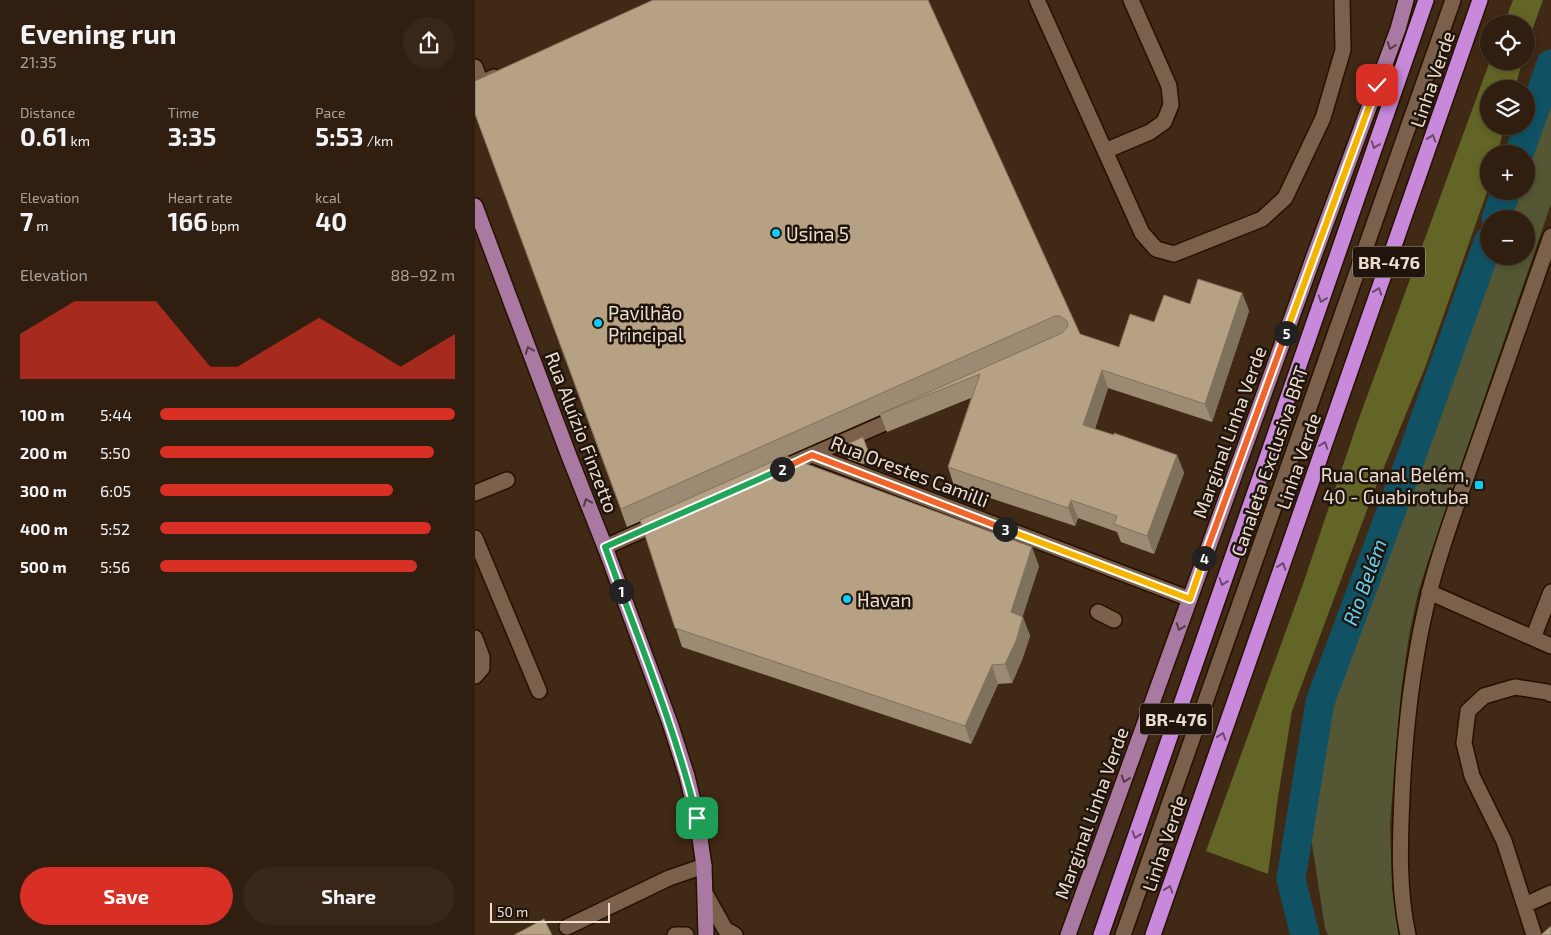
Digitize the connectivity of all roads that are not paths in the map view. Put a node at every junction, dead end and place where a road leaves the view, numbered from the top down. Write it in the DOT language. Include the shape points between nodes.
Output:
graph roads {
  1 [pos="1037,0"];
  2 [pos="1131,0"];
  3 [pos="1342,0"];
  4 [pos="1406,0"];
  5 [pos="1426,0"];
  6 [pos="1453,0"];
  7 [pos="1480,0"];
  8 [pos="475,66"];
  9 [pos="507,71"];
  10 [pos="1105,151"];
  11 [pos="475,206"];
  12 [pos="1551,236"];
  13 [pos="912,411"];
  14 [pos="812,455"];
  15 [pos="767,475"];
  16 [pos="507,480"];
  17 [pos="475,493"];
  18 [pos="677,515"];
  19 [pos="475,538"];
  20 [pos="605,547"];
  21 [pos="1429,592"];
  22 [pos="1190,599"];
  23 [pos="1550,600"];
  24 [pos="1098,612"];
  25 [pos="1114,620"];
  26 [pos="475,638"];
  27 [pos="1533,638"];
  28 [pos="1551,646"];
  29 [pos="475,676"];
  30 [pos="539,690"];
  31 [pos="1551,694"];
  32 [pos="704,866"];
  33 [pos="1551,893"];
  34 [pos="706,895"];
  35 [pos="1525,905"];
  36 [pos="567,927"];
  37 [pos="675,935"];
  38 [pos="686,935"];
  39 [pos="706,935"];
  40 [pos="735,935"];
  41 [pos="1069,935"];
  42 [pos="1101,935"];
  43 [pos="1123,935"];
  44 [pos="1153,935"];
  45 [pos="1408,935"];
  46 [pos="1534,935"];
  1 -- 10 [label="street"];
  2 -- 10 [label="street" via="1169,86 1171,105 1164,122 1150,132"];
  3 -- 10 [label="street" via="1343,50 1323,118 1285,198 1262,219 1174,254 1156,249 1143,233"];
  4 -- 22 [label="main road, Marginal Linha Verde, one-way"];
  5 -- 42 [label="highway, Linha Verde / BR-476, one-way"];
  6 -- 43 [label="street, Canaleta Exclusiva BRT"];
  44 -- 7 [label="highway, Linha Verde / BR-476, one-way"];
  8 -- 9 [label="street" via="481,83"];
  20 -- 11 [label="main road, Rua Aluízio Finzetto, one-way"];
  12 -- 21 [label="street"];
  13 -- 14 [label="street"];
  14 -- 15 [label="street"];
  14 -- 22 [label="street, Rua Orestes Camilli"];
  16 -- 17 [label="street"];
  18 -- 20 [label="street"];
  19 -- 30 [label="street"];
  20 -- 32 [label="main road, Rua Aluízio Finzetto" via="687,776"];
  21 -- 27 [label="street"];
  21 -- 45 [label="street" via="1412,687 1403,779 1400,857"];
  22 -- 41 [label="main road, Marginal Linha Verde, one-way"];
  23 -- 27 [label="street"];
  24 -- 25 [label="street"];
  26 -- 29 [label="street" via="482,657 482,668"];
  27 -- 28 [label="street"];
  31 -- 35 [label="street" via="1515,687 1484,696 1468,711 1464,743 1472,776 1504,841"];
  32 -- 34 [label="main road, Rua Aluízio Finzetto"];
  32 -- 36 [label="street" via="669,878"];
  33 -- 35 [label="street"];
  34 -- 39 [label="main road, Rua Aluízio Finzetto"];
  34 -- 40 [label="street" via="725,929"];
  35 -- 46 [label="street"];
  37 -- 38 [label="street"];
}
